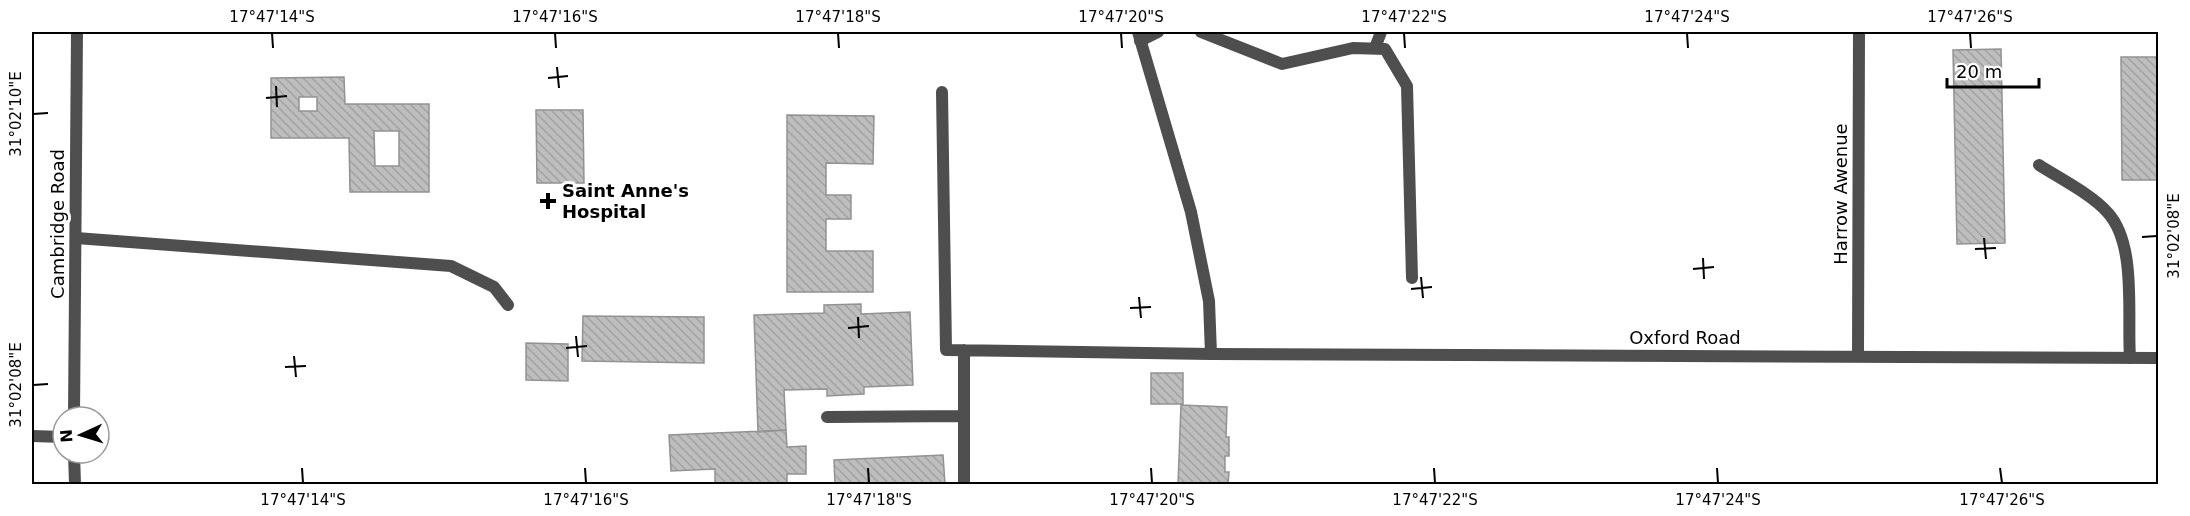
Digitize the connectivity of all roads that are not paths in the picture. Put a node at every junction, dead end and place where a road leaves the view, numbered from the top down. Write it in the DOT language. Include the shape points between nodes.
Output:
graph roads {
  1 [pos="77,32"];
  2 [pos="1158,32"];
  3 [pos="1201,32"];
  4 [pos="1381,32"];
  5 [pos="1859,32"];
  6 [pos="1139,36"];
  7 [pos="1375,48"];
  8 [pos="942,92"];
  9 [pos="2039,165"];
  10 [pos="76,238"];
  11 [pos="1412,278"];
  12 [pos="508,305"];
  13 [pos="964,350"];
  14 [pos="1211,354"];
  15 [pos="1858,357"];
  16 [pos="2130,358"];
  17 [pos="2158,358"];
  18 [pos="74,405"];
  19 [pos="964,416"];
  20 [pos="827,417"];
  21 [pos="32,436"];
  22 [pos="51,437"];
  23 [pos="74,465"];
  24 [pos="75,484"];
  25 [pos="964,484"];
  1 -- 10 [label="street, Cambridge Road"];
  2 -- 6 [label="street"];
  3 -- 7 [label="street" via="1282,64 1353,48"];
  4 -- 7 [label="street"];
  5 -- 15 [label="street, Harrow Awenue"];
  6 -- 14 [label="street" via="1191,212 1209,301"];
  7 -- 11 [label="street" via="1385,49 1407,86"];
  8 -- 13 [label="street" via="946,350"];
  9 -- 16 [label="street" via="2108,212 2121,234 2127,260"];
  10 -- 12 [label="street" via="451,266 494,287"];
  10 -- 18 [label="street, Cambridge Road"];
  13 -- 14 [label="street, Oxford Road"];
  13 -- 19 [label="street"];
  14 -- 15 [label="street, Oxford Road"];
  15 -- 16 [label="street, Oxford Road"];
  16 -- 17 [label="street, Oxford Road"];
  19 -- 20 [label="street"];
  19 -- 25 [label="street"];
  21 -- 22 [label="street"];
  23 -- 24 [label="street"];
}
